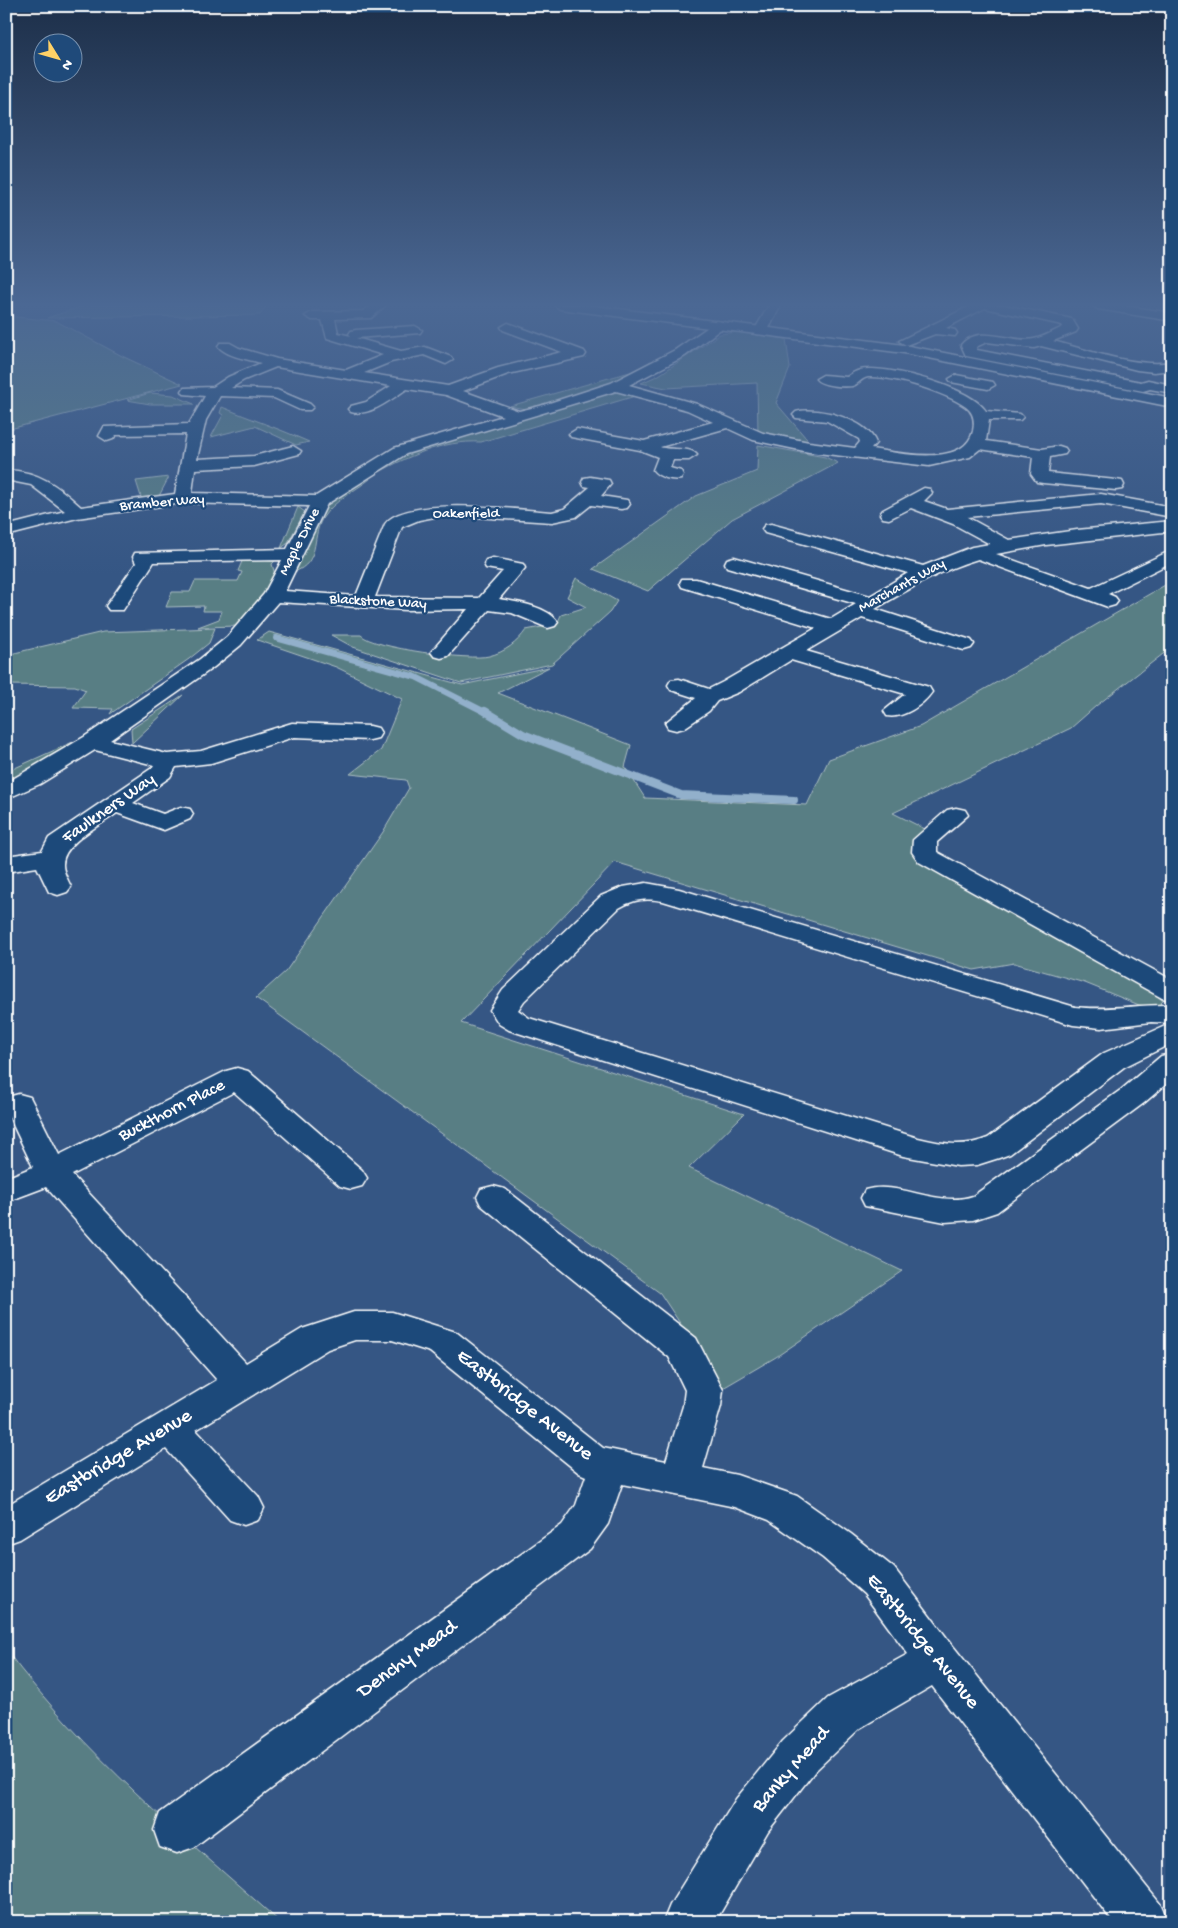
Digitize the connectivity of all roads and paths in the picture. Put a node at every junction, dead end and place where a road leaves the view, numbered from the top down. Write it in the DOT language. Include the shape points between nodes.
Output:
graph roads {
  1 [pos="215,395"];
  2 [pos="279,395"];
  3 [pos="387,395"];
  4 [pos="461,395"];
  5 [pos="593,395"];
  6 [pos="650,395"];
  7 [pos="965,395"];
  8 [pos="1133,395"];
  9 [pos="1172,403"];
  10 [pos="305,407"];
  11 [pos="377,414"];
  12 [pos="801,415"];
  13 [pos="980,415"];
  14 [pos="518,416"];
  15 [pos="1019,418"];
  16 [pos="604,422"];
  17 [pos="728,423"];
  18 [pos="193,429"];
  19 [pos="577,434"];
  20 [pos="107,436"];
  21 [pos="610,438"];
  22 [pos="977,444"];
  23 [pos="644,446"];
  24 [pos="294,451"];
  25 [pos="858,454"];
  26 [pos="667,455"];
  27 [pos="689,455"];
  28 [pos="189,464"];
  29 [pos="674,474"];
  30 [pos="6,475"];
  31 [pos="1127,486"];
  32 [pos="183,498"];
  33 [pos="320,501"];
  34 [pos="621,504"];
  35 [pos="1172,512"];
  36 [pos="77,513"];
  37 [pos="889,514"];
  38 [pos="949,514"];
  39 [pos="1172,526"];
  40 [pos="771,529"];
  41 [pos="6,531"];
  42 [pos="1004,545"];
  43 [pos="978,551"];
  44 [pos="292,554"];
  45 [pos="1172,555"];
  46 [pos="734,563"];
  47 [pos="493,564"];
  48 [pos="924,572"];
  49 [pos="689,583"];
  50 [pos="273,596"];
  51 [pos="364,601"];
  52 [pos="482,604"];
  53 [pos="116,606"];
  54 [pos="865,607"];
  55 [pos="553,614"];
  56 [pos="832,626"];
  57 [pos="964,644"];
  58 [pos="441,652"];
  59 [pos="787,652"];
  60 [pos="679,686"];
  61 [pos="709,696"];
  62 [pos="895,711"];
  63 [pos="676,723"];
  64 [pos="370,733"];
  65 [pos="92,742"];
  66 [pos="167,761"];
  67 [pos="6,792"];
  68 [pos="115,804"];
  69 [pos="181,814"];
  70 [pos="956,815"];
  71 [pos="51,858"];
  72 [pos="6,864"];
  73 [pos="58,887"];
  74 [pos="1172,992"];
  75 [pos="1172,1014"];
  76 [pos="1172,1032"];
  77 [pos="1172,1063"];
  78 [pos="19,1104"];
  79 [pos="51,1172"];
  80 [pos="352,1178"];
  81 [pos="6,1191"];
  82 [pos="493,1197"];
  83 [pos="876,1198"];
  84 [pos="243,1384"];
  85 [pos="170,1427"];
  86 [pos="608,1466"];
  87 [pos="680,1479"];
  88 [pos="244,1508"];
  89 [pos="6,1527"];
  90 [pos="938,1660"];
  91 [pos="177,1830"];
  92 [pos="687,1922"];
  93 [pos="1144,1922"];
  1 -- 18 [label="street"];
  2 -- 10 [label="street"];
  3 -- 11 [label="street" via="371,405 350,407"];
  4 -- 14 [label="street"];
  5 -- 14 [label="street, Maple Drive"];
  6 -- 17 [label="street" via="692,406"];
  7 -- 13 [label="street"];
  8 -- 9 [label="street"];
  12 -- 25 [label="street" via="830,417 866,437 868,443"];
  13 -- 15 [label="street"];
  13 -- 22 [label="street" via="981,431"];
  14 -- 33 [label="street, Maple Drive" via="400,451"];
  16 -- 21 [label="street" via="602,431"];
  17 -- 23 [label="street"];
  17 -- 25 [label="street" via="781,443"];
  18 -- 20 [label="street" via="110,430"];
  18 -- 28 [label="street"];
  19 -- 21 [label="street"];
  21 -- 23 [label="street"];
  22 -- 25 [label="street" via="964,454 929,461"];
  22 -- 31 [label="street" via="1006,452 1053,449 1039,474 1044,478"];
  23 -- 26 [label="street"];
  24 -- 28 [label="street" via="254,461"];
  26 -- 27 [label="street"];
  26 -- 29 [label="street" via="661,470"];
  28 -- 32 [label="street"];
  30 -- 36 [label="street" via="43,482"];
  32 -- 33 [label="street, Bramber Way"];
  32 -- 36 [label="street, Bramber Way"];
  33 -- 44 [label="street, Maple Drive"];
  34 -- 51 [label="street, Oakenfield" via="589,490 570,513 552,516 445,510 414,516 394,524"];
  35 -- 38 [label="street" via="1101,499"];
  36 -- 41 [label="street, Bramber Way"];
  37 -- 38 [label="street" via="918,497"];
  38 -- 42 [label="street"];
  39 -- 42 [label="street, Marchants Way"];
  40 -- 48 [label="street"];
  42 -- 43 [label="street, Marchants Way"];
  43 -- 45 [label="street" via="991,559 1100,598"];
  43 -- 48 [label="street, Marchants Way"];
  44 -- 50 [label="street, Maple Drive"];
  44 -- 53 [label="street" via="142,557 145,563"];
  46 -- 54 [label="street"];
  47 -- 52 [label="street" via="516,568"];
  48 -- 54 [label="street, Marchants Way"];
  49 -- 56 [label="street"];
  50 -- 51 [label="street, Blackstone Way"];
  50 -- 65 [label="street, Maple Drive" via="234,641 207,663"];
  51 -- 52 [label="street, Blackstone Way"];
  52 -- 55 [label="street, Blackstone Way"];
  52 -- 58 [label="street"];
  54 -- 56 [label="street, Marchants Way"];
  54 -- 57 [label="street"];
  56 -- 59 [label="street, Marchants Way"];
  59 -- 61 [label="street, Marchants Way" via="731,687"];
  59 -- 62 [label="street" via="921,692"];
  60 -- 61 [label="street"];
  61 -- 63 [label="street, Marchants Way" via="701,706"];
  64 -- 66 [label="street, Faulkners Way" via="292,730 203,758"];
  65 -- 66 [label="street, Faulkners Way"];
  65 -- 67 [label="street, Maple Drive"];
  66 -- 68 [label="street, Faulkners Way" via="162,772"];
  68 -- 69 [label="street" via="164,823"];
  68 -- 71 [label="street, Faulkners Way" via="58,843"];
  70 -- 74 [label="street" via="925,840 924,852 928,857"];
  71 -- 72 [label="street"];
  71 -- 73 [label="street" via="50,867"];
  75 -- 76 [label="street" via="1101,1019 1066,1014 670,894 647,890 625,894 610,902 513,996 504,1010 519,1024 914,1148 964,1157 982,1154 999,1146 1114,1060"];
  77 -- 83 [label="street" via="1133,1096 979,1207 959,1210"];
  78 -- 79 [label="street"];
  79 -- 80 [label="street, Buckthorn Place" via="237,1078"];
  79 -- 81 [label="street, Buckthorn Place"];
  79 -- 84 [label="street"];
  82 -- 87 [label="street" via="683,1348 704,1390"];
  84 -- 85 [label="street, Eastbridge Avenue"];
  84 -- 86 [label="street, Eastbridge Avenue" via="315,1339 354,1326 392,1326 443,1342 593,1462"];
  85 -- 88 [label="street"];
  85 -- 89 [label="street, Eastbridge Avenue"];
  86 -- 87 [label="street, Eastbridge Avenue"];
  86 -- 91 [label="street, Denchy Mead" via="594,1512 576,1537"];
  87 -- 90 [label="street, Eastbridge Avenue" via="737,1491 783,1508 880,1581"];
  90 -- 92 [label="street, Banky Mead" via="844,1713 798,1756 752,1815"];
  90 -- 93 [label="street, Eastbridge Avenue"];
}
